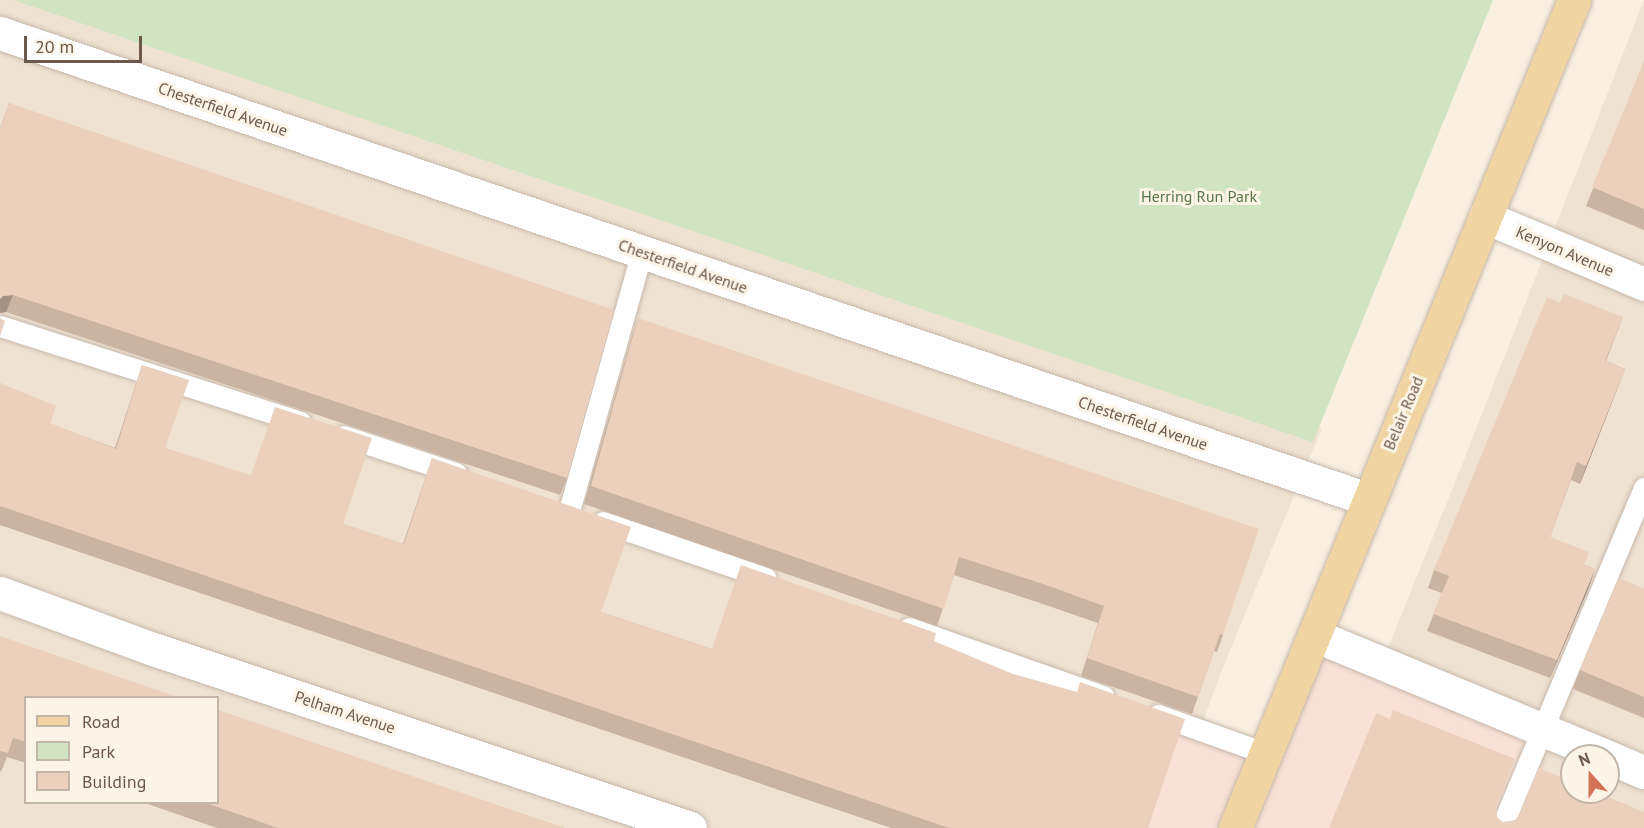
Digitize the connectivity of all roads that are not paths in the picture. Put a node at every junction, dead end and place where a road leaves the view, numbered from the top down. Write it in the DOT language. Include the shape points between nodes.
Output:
graph roads {
  1 [pos="1574,0"];
  2 [pos="0,33"];
  3 [pos="1485,217"];
  4 [pos="642,252"];
  5 [pos="1644,284"];
  6 [pos="0,326"];
  7 [pos="481,481"];
  8 [pos="1644,488"];
  9 [pos="1366,500"];
  10 [pos="547,503"];
  11 [pos="569,511"];
  12 [pos="1636,533"];
  13 [pos="783,584"];
  14 [pos="0,593"];
  15 [pos="884,619"];
  16 [pos="1314,635"];
  17 [pos="1119,702"];
  18 [pos="1142,710"];
  19 [pos="1542,730"];
  20 [pos="1577,744"];
  21 [pos="1265,753"];
  22 [pos="1620,762"];
  23 [pos="1644,772"];
  24 [pos="690,828"];
  25 [pos="1235,828"];
  26 [pos="1501,828"];
  1 -- 3 [label="main road, Belair Road"];
  2 -- 4 [label="street, Chesterfield Avenue"];
  3 -- 5 [label="street, Kenyon Avenue"];
  3 -- 9 [label="main road, Belair Road"];
  4 -- 9 [label="street, Chesterfield Avenue"];
  4 -- 11 [label="lane"];
  6 -- 7 [label="lane"];
  8 -- 12 [label="lane"];
  9 -- 16 [label="main road, Belair Road"];
  10 -- 11 [label="lane"];
  11 -- 13 [label="lane"];
  12 -- 19 [label="lane"];
  14 -- 24 [label="street, Pelham Avenue" via="153,649"];
  15 -- 17 [label="lane"];
  16 -- 19 [label="street"];
  16 -- 21 [label="main road, Belair Road"];
  18 -- 21 [label="lane"];
  19 -- 20 [label="street"];
  19 -- 26 [label="lane"];
  21 -- 25 [label="main road, Belair Road"];
  22 -- 23 [label="street"];
}
